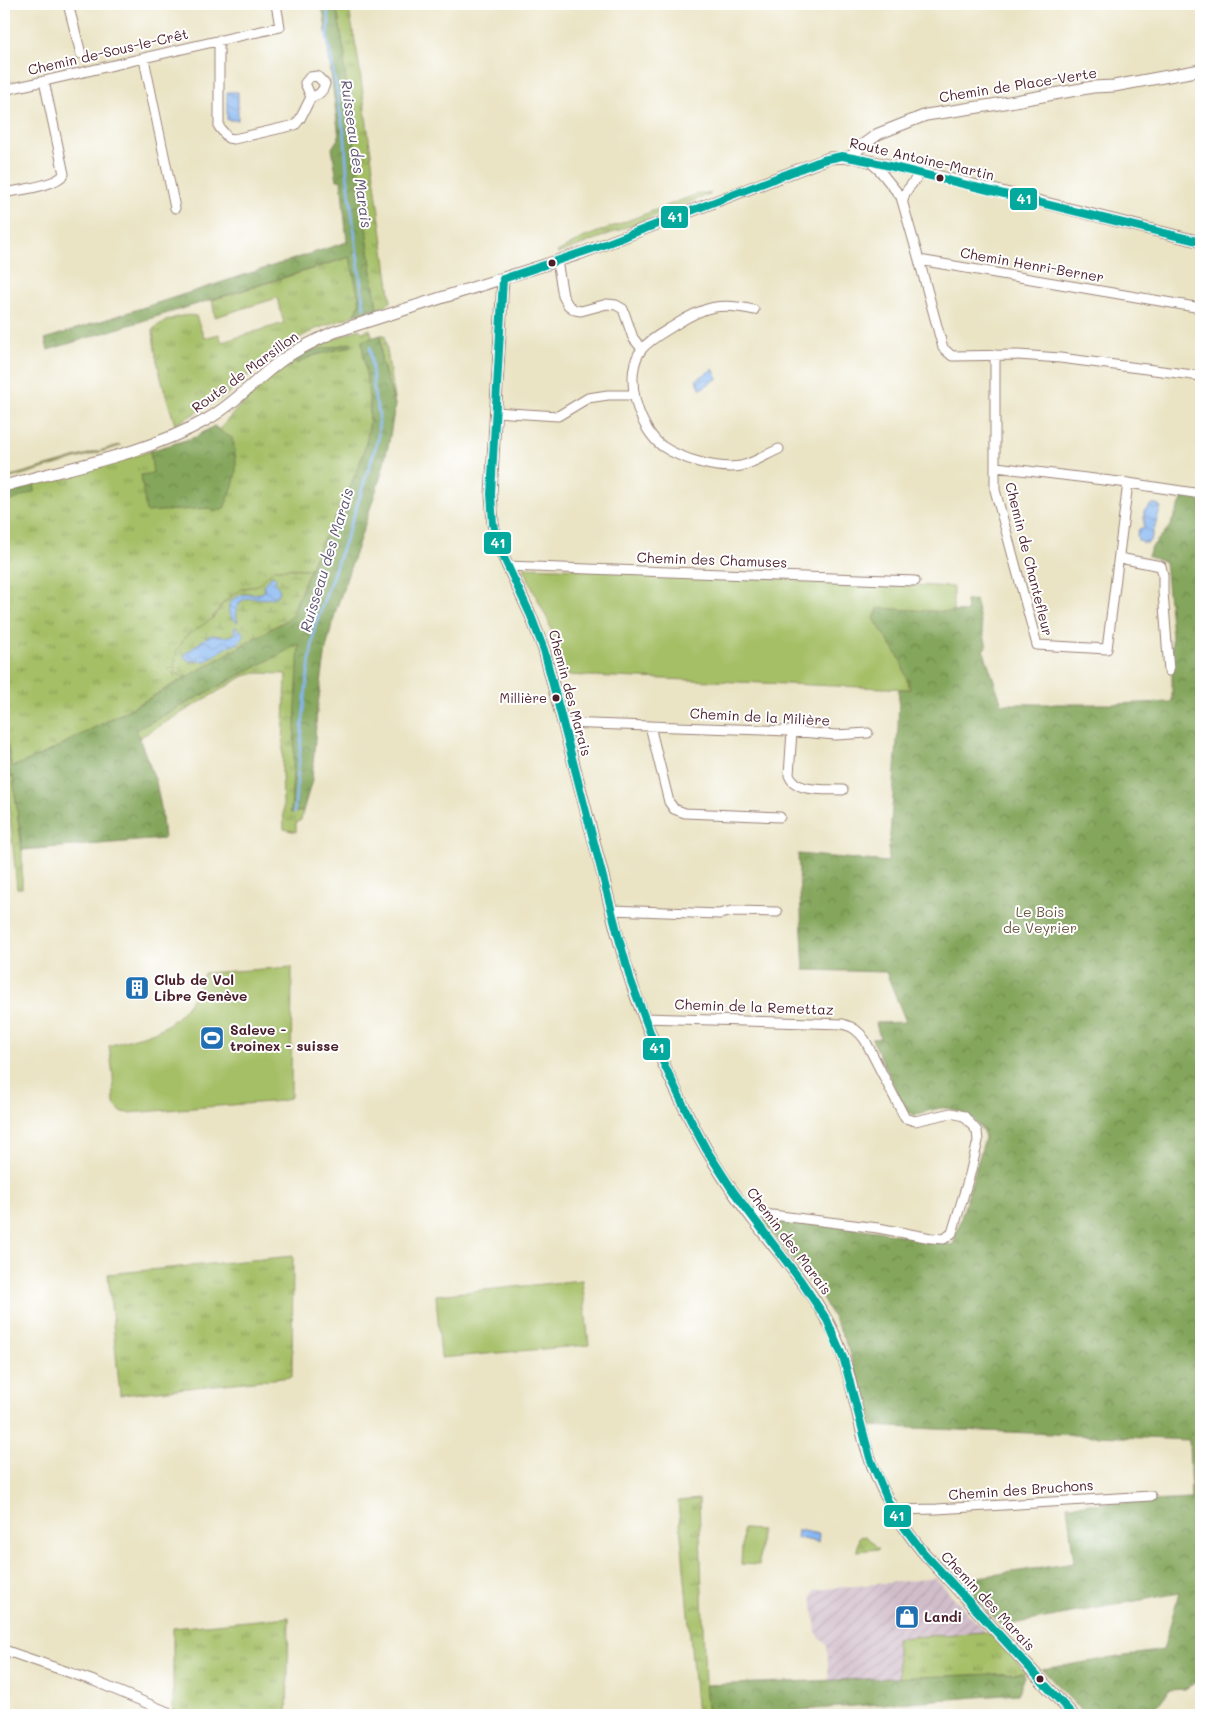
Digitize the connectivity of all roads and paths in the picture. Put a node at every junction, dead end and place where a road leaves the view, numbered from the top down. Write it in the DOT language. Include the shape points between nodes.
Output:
graph roads {
  1 [pos="68,4"];
  2 [pos="276,4"];
  3 [pos="219,40"];
  4 [pos="81,54"];
  5 [pos="144,59"];
  6 [pos="1201,70"];
  7 [pos="44,81"];
  8 [pos="4,90"];
  9 [pos="311,97"];
  10 [pos="851,157"];
  11 [pos="869,161"];
  12 [pos="921,172"];
  13 [pos="4,193"];
  14 [pos="903,201"];
  15 [pos="175,208"];
  16 [pos="1201,242"];
  17 [pos="919,260"];
  18 [pos="557,261"];
  19 [pos="503,279"];
  20 [pos="1201,308"];
  21 [pos="754,310"];
  22 [pos="642,349"];
  23 [pos="995,354"];
  24 [pos="1201,376"];
  25 [pos="634,395"];
  26 [pos="496,412"];
  27 [pos="779,448"];
  28 [pos="996,467"];
  29 [pos="1128,483"];
  30 [pos="4,486"];
  31 [pos="1201,494"];
  32 [pos="1119,558"];
  33 [pos="507,566"];
  34 [pos="915,581"];
  35 [pos="1170,671"];
  36 [pos="563,723"];
  37 [pos="650,726"];
  38 [pos="792,731"];
  39 [pos="868,733"];
  40 [pos="843,790"];
  41 [pos="780,817"];
  42 [pos="611,910"];
  43 [pos="777,912"];
  44 [pos="644,1018"];
  45 [pos="871,1032"];
  46 [pos="860,1033"];
  47 [pos="748,1212"];
  48 [pos="1151,1496"];
  49 [pos="893,1510"];
  50 [pos="4,1650"];
  51 [pos="175,1715"];
  52 [pos="1073,1715"];
  1 -- 4 [label="street"];
  2 -- 3 [label="street, Chemin de-Sous-le-Crêt" via="280,27"];
  3 -- 5 [label="street, Chemin de-Sous-le-Crêt"];
  3 -- 9 [label="street" via="219,126 228,138 295,125"];
  5 -- 7 [label="street, Chemin de-Sous-le-Crêt"];
  5 -- 15 [label="street"];
  6 -- 10 [label="street, Chemin de Place-Verte" via="926,115 878,134 860,146"];
  7 -- 8 [label="street, Chemin de-Sous-le-Crêt"];
  7 -- 13 [label="street" via="64,174 53,182"];
  10 -- 11 [label="street, Route Antoine-Martin"];
  10 -- 18 [label="street, Route Antoine-Martin" via="823,160"];
  11 -- 12 [label="street, Route Antoine-Martin"];
  11 -- 14 [label="street"];
  12 -- 14 [label="street" via="905,193"];
  12 -- 16 [label="street, Route Antoine-Martin"];
  14 -- 17 [label="street"];
  17 -- 20 [label="street, Chemin Henri-Berner"];
  17 -- 23 [label="street" via="946,352 956,357"];
  18 -- 19 [label="street, Route Antoine-Martin"];
  18 -- 22 [label="street" via="563,296 568,305 581,311 607,304 616,305 622,309 633,338"];
  19 -- 26 [label="street, Chemin des Marais"];
  19 -- 30 [label="street, Route de Marsillon" via="315,340 280,362 218,413 179,433 129,452"];
  21 -- 22 [label="street" via="724,306 706,310 689,316"];
  22 -- 25 [label="street" via="633,375"];
  23 -- 24 [label="street" via="1060,358"];
  23 -- 28 [label="street, Chemin de Chantefleur"];
  25 -- 26 [label="street" via="588,398 558,416"];
  25 -- 27 [label="street" via="646,426 656,441 689,459 737,466"];
  26 -- 33 [label="street, Chemin des Marais" via="492,516 498,545"];
  28 -- 29 [label="street, Chemin de Chantefleur"];
  28 -- 32 [label="street, Chemin de Chantefleur" via="997,498 1037,646 1107,649"];
  29 -- 31 [label="street, Chemin de Chantefleur"];
  29 -- 32 [label="street, Chemin de Chantefleur"];
  32 -- 35 [label="street" via="1161,566"];
  33 -- 34 [label="street, Chemin des Chamuses"];
  33 -- 36 [label="street, Chemin des Marais" via="541,639"];
  36 -- 37 [label="street, Chemin de la Milière"];
  36 -- 42 [label="street, Chemin des Marais"];
  37 -- 38 [label="street, Chemin de la Milière"];
  37 -- 41 [label="street" via="669,802 674,809 685,813"];
  38 -- 39 [label="street, Chemin de la Milière" via="836,735"];
  38 -- 40 [label="street" via="791,781 803,788"];
  42 -- 43 [label="street" via="719,914 733,911"];
  42 -- 44 [label="street, Chemin des Marais"];
  44 -- 46 [label="street, Chemin de la Remettaz" via="842,1024"];
  44 -- 47 [label="street, Chemin des Marais" via="692,1122"];
  45 -- 46 [label="street, Chemin de la Remettaz"];
  46 -- 47 [label="street" via="905,1118 915,1121 951,1113 964,1116 977,1131 978,1141 970,1174 952,1232 939,1239"];
  47 -- 49 [label="street, Chemin des Marais" via="810,1292 833,1332 849,1375 870,1460"];
  48 -- 49 [label="street, Chemin des Bruchons"];
  49 -- 52 [label="street, Chemin des Marais" via="923,1552"];
  50 -- 51 [label="street" via="94,1681"];
}
